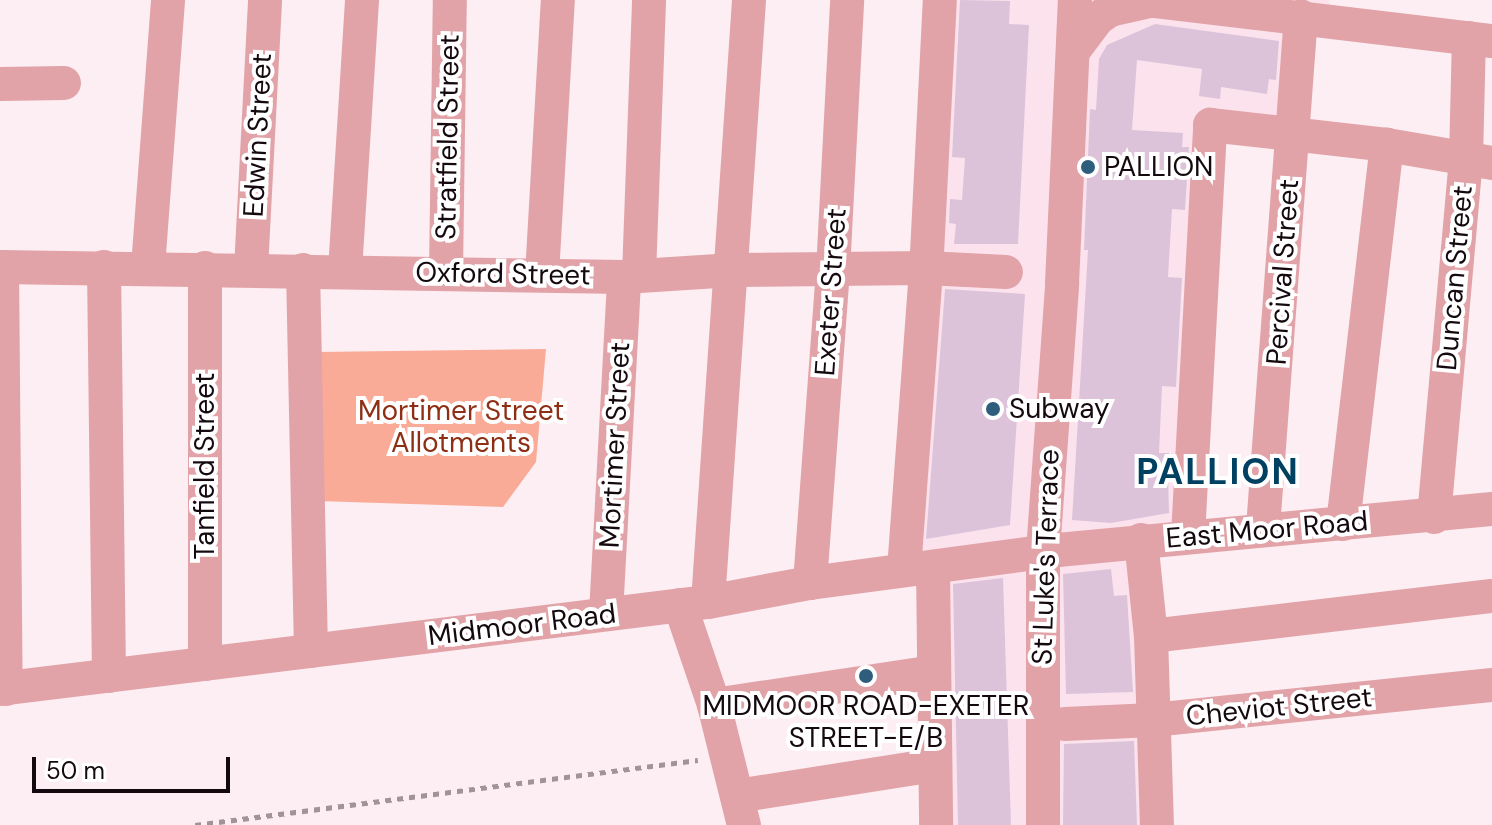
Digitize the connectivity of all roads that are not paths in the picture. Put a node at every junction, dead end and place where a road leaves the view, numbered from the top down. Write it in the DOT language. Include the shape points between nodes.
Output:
graph roads {
  1 [pos="168,0"];
  2 [pos="265,0"];
  3 [pos="362,0"];
  4 [pos="450,0"];
  5 [pos="558,0"];
  6 [pos="649,0"];
  7 [pos="749,0"];
  8 [pos="847,0"];
  9 [pos="940,0"];
  10 [pos="1046,0"];
  11 [pos="1075,0"];
  12 [pos="1148,0"];
  13 [pos="1196,3"];
  14 [pos="1321,12"];
  15 [pos="1480,39"];
  16 [pos="1074,50"];
  17 [pos="64,83"];
  18 [pos="0,84"];
  19 [pos="1293,135"];
  20 [pos="1387,145"];
  21 [pos="1479,161"];
  22 [pos="1,267"];
  23 [pos="104,267"];
  24 [pos="148,267"];
  25 [pos="205,268"];
  26 [pos="926,268"];
  27 [pos="251,269"];
  28 [pos="303,270"];
  29 [pos="733,270"];
  30 [pos="345,271"];
  31 [pos="833,271"];
  32 [pos="1006,272"];
  33 [pos="446,273"];
  34 [pos="542,275"];
  35 [pos="631,276"];
  36 [pos="1492,509"];
  37 [pos="1434,517"];
  38 [pos="1343,524"];
  39 [pos="1263,528"];
  40 [pos="1188,536"];
  41 [pos="1141,540"];
  42 [pos="1043,552"];
  43 [pos="918,569"];
  44 [pos="810,583"];
  45 [pos="1492,596"];
  46 [pos="694,604"];
  47 [pos="606,614"];
  48 [pos="1151,636"];
  49 [pos="311,651"];
  50 [pos="205,664"];
  51 [pos="934,672"];
  52 [pos="109,676"];
  53 [pos="1492,685"];
  54 [pos="3,689"];
  55 [pos="714,705"];
  56 [pos="1153,720"];
  57 [pos="1065,724"];
  58 [pos="935,765"];
  59 [pos="740,811"];
  60 [pos="936,825"];
  61 [pos="1043,825"];
  62 [pos="1157,825"];
  1 -- 24 [label="street"];
  2 -- 27 [label="street, Edwin Street"];
  3 -- 30 [label="street"];
  4 -- 33 [label="street, Stratfield Street"];
  5 -- 34 [label="street"];
  6 -- 35 [label="street, Mortimer Street"];
  7 -- 29 [label="street"];
  8 -- 31 [label="street, Exeter Street"];
  9 -- 26 [label="street"];
  10 -- 16 [label="street" via="1061,17"];
  11 -- 16 [label="street, St Luke's Terrace"];
  12 -- 13 [label="street"];
  12 -- 16 [label="street" via="1110,10"];
  13 -- 14 [label="street"];
  14 -- 15 [label="street"];
  14 -- 19 [label="street, Percival Street"];
  15 -- 21 [label="street, Duncan Street"];
  16 -- 42 [label="street, St Luke's Terrace"];
  17 -- 18 [label="street"];
  19 -- 20 [label="street"];
  19 -- 39 [label="street, Percival Street"];
  19 -- 40 [label="street" via="1210,125"];
  20 -- 21 [label="street"];
  20 -- 38 [label="street"];
  21 -- 37 [label="street, Duncan Street"];
  22 -- 23 [label="street, Oxford Street"];
  22 -- 54 [label="street"];
  23 -- 24 [label="street, Oxford Street"];
  23 -- 52 [label="street"];
  24 -- 25 [label="street, Oxford Street"];
  25 -- 27 [label="street, Oxford Street"];
  25 -- 50 [label="street, Tanfield Street"];
  26 -- 31 [label="street, Oxford Street"];
  26 -- 32 [label="street, Oxford Street"];
  26 -- 43 [label="street"];
  27 -- 28 [label="street, Oxford Street"];
  28 -- 30 [label="street, Oxford Street"];
  28 -- 49 [label="street"];
  29 -- 31 [label="street, Oxford Street"];
  29 -- 35 [label="street, Oxford Street"];
  29 -- 46 [label="street"];
  30 -- 33 [label="street, Oxford Street"];
  31 -- 44 [label="street, Exeter Street"];
  33 -- 34 [label="street, Oxford Street"];
  34 -- 35 [label="street, Oxford Street"];
  35 -- 47 [label="street, Mortimer Street"];
  36 -- 37 [label="street, East Moor Road"];
  37 -- 38 [label="street, East Moor Road"];
  38 -- 39 [label="street, East Moor Road"];
  39 -- 40 [label="street, East Moor Road"];
  40 -- 41 [label="street, East Moor Road"];
  41 -- 42 [label="street, East Moor Road"];
  41 -- 48 [label="street"];
  42 -- 43 [label="street, Midmoor Road"];
  42 -- 61 [label="street, St Luke's Terrace"];
  43 -- 44 [label="street, Midmoor Road"];
  43 -- 51 [label="street"];
  44 -- 46 [label="street, Midmoor Road"];
  45 -- 48 [label="street"];
  46 -- 47 [label="street, Midmoor Road"];
  46 -- 55 [label="street"];
  47 -- 49 [label="street, Midmoor Road"];
  48 -- 56 [label="street"];
  49 -- 50 [label="street, Midmoor Road"];
  50 -- 52 [label="street, Midmoor Road"];
  51 -- 55 [label="street"];
  51 -- 58 [label="street"];
  52 -- 54 [label="street, Midmoor Road"];
  53 -- 56 [label="street, Cheviot Street"];
  55 -- 59 [label="street"];
  56 -- 57 [label="street, Cheviot Street"];
  56 -- 62 [label="street"];
  58 -- 59 [label="street"];
  58 -- 60 [label="street"];
}
